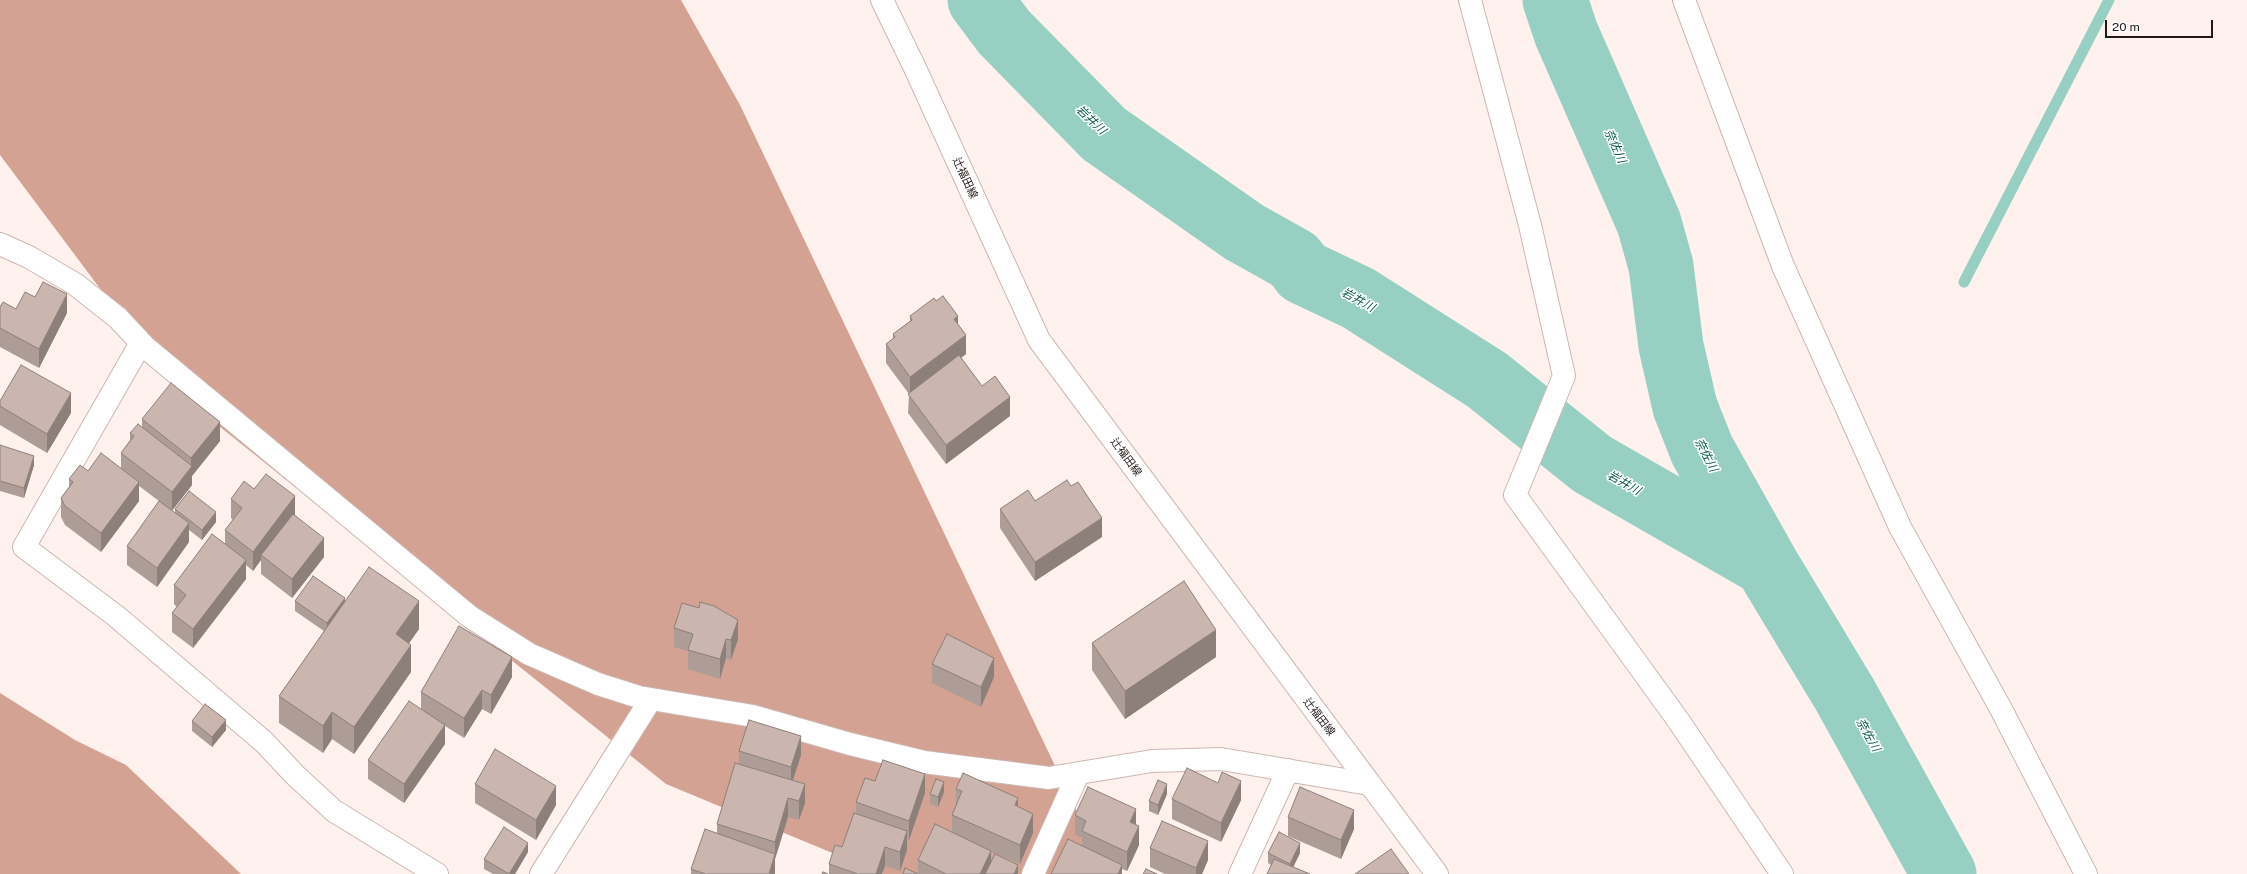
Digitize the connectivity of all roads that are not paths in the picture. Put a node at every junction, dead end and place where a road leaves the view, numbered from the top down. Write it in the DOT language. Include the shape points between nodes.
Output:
graph roads {
  1 [pos="882,0"];
  2 [pos="1470,0"];
  3 [pos="1684,0"];
  4 [pos="0,244"];
  5 [pos="141,343"];
  6 [pos="651,699"];
  7 [pos="1288,770"];
  8 [pos="1078,774"];
  9 [pos="1369,784"];
  10 [pos="437,874"];
  11 [pos="542,874"];
  12 [pos="1033,874"];
  13 [pos="1240,874"];
  14 [pos="1437,874"];
  15 [pos="1782,874"];
  16 [pos="2086,874"];
  1 -- 9 [label="street, 辻福田線" via="1039,340"];
  2 -- 15 [label="street" via="1530,225 1564,376 1515,494 1678,720"];
  3 -- 16 [label="street" via="1783,266 1900,527 2000,709"];
  4 -- 5 [label="street" via="29,257 75,284 118,318"];
  5 -- 6 [label="street" via="469,616 529,654 598,684"];
  5 -- 10 [label="street" via="24,547 116,616 264,742 334,811"];
  6 -- 8 [label="street" via="753,716 924,762 1049,778"];
  6 -- 11 [label="street"];
  7 -- 8 [label="street" via="1221,759 1152,762"];
  7 -- 9 [label="street"];
  7 -- 13 [label="street"];
  8 -- 12 [label="street"];
  9 -- 14 [label="street, 辻福田線"];
}
